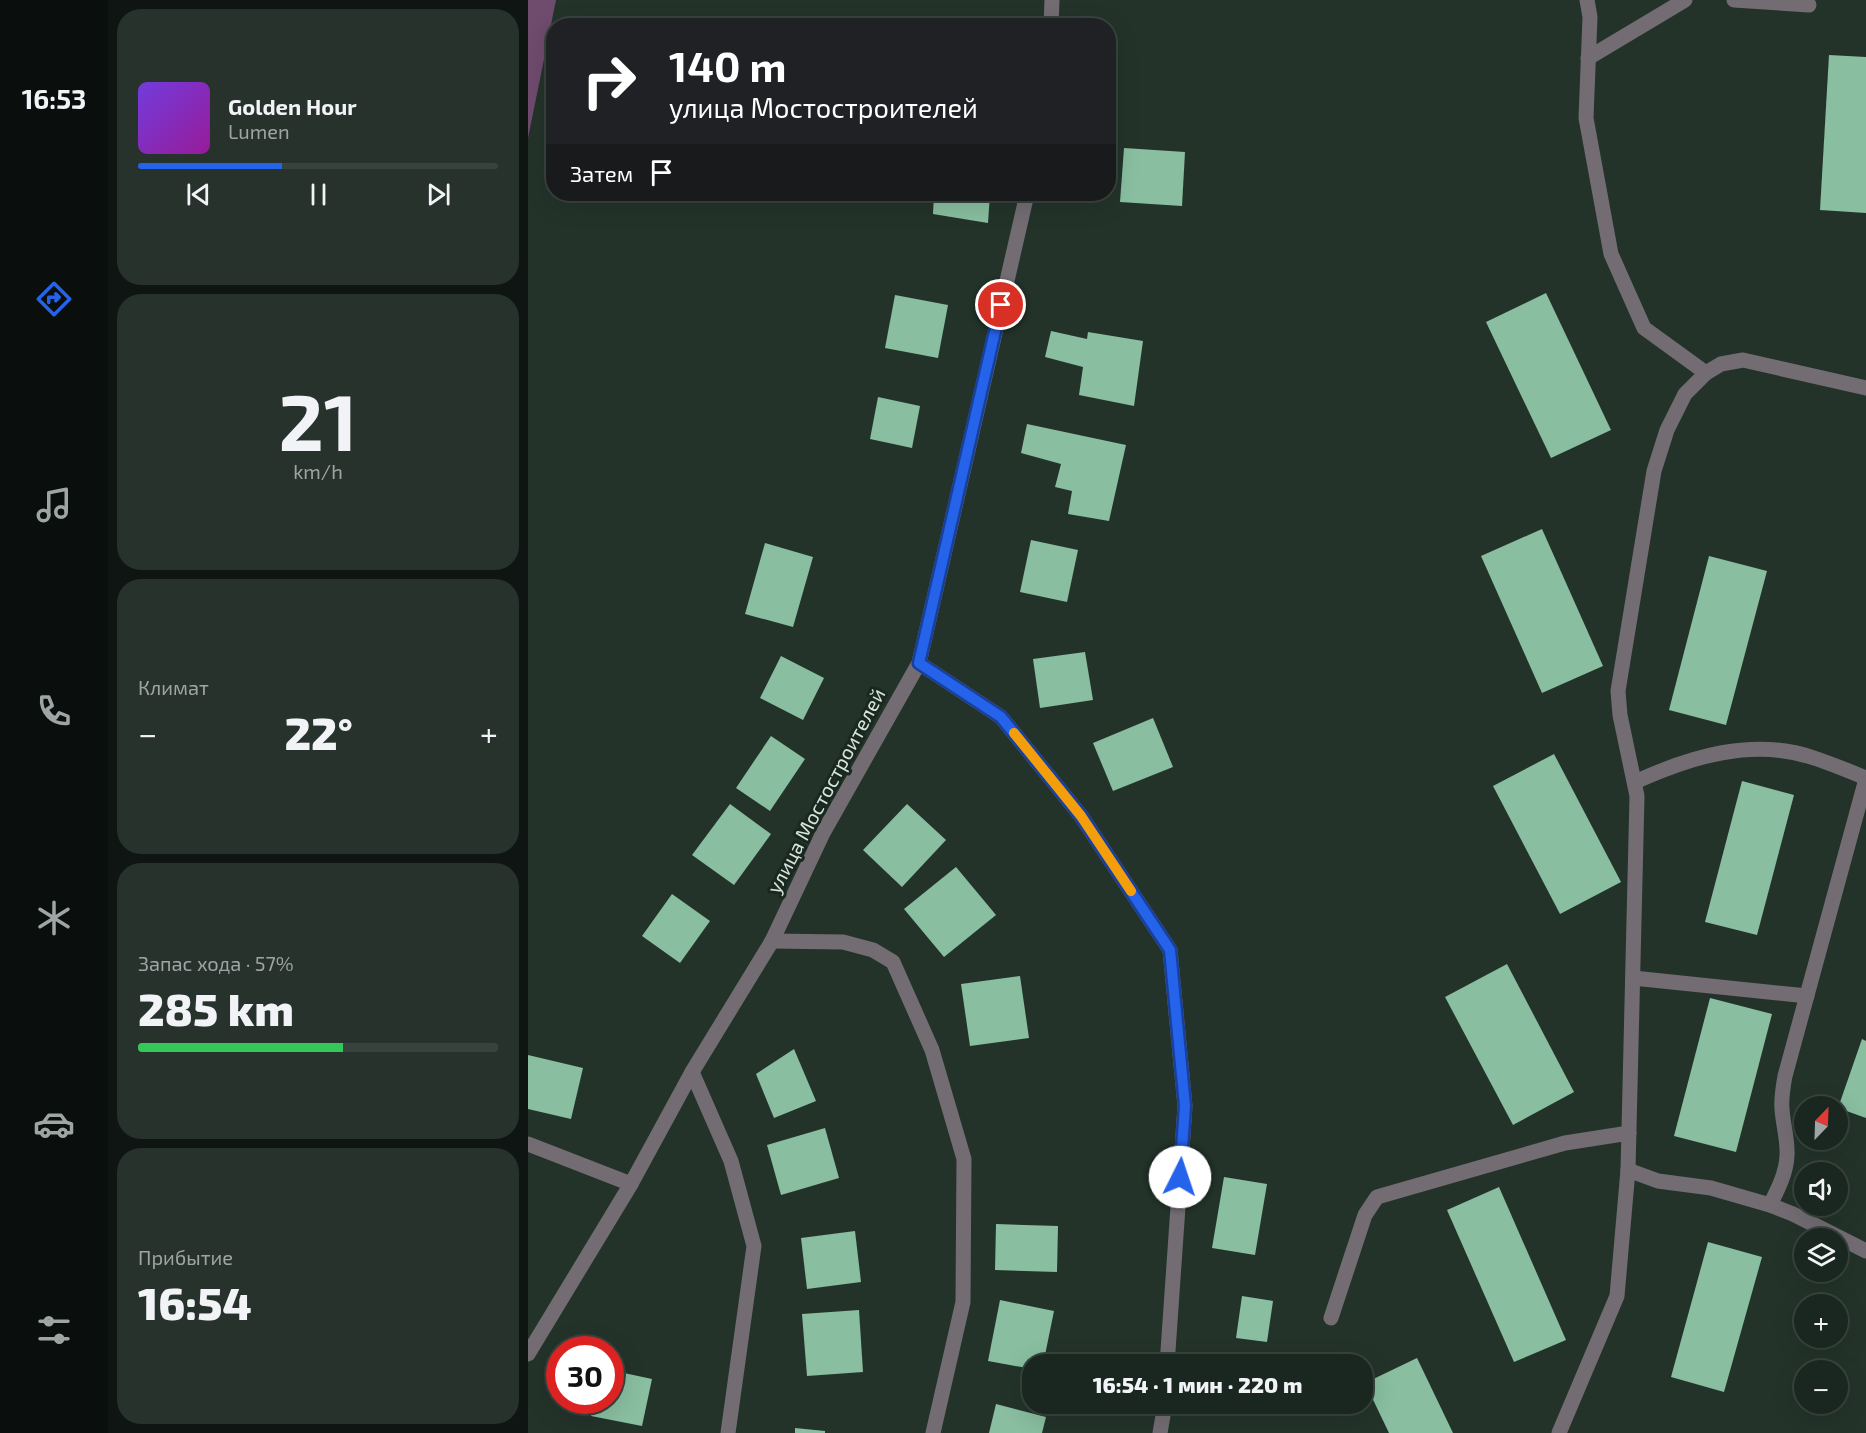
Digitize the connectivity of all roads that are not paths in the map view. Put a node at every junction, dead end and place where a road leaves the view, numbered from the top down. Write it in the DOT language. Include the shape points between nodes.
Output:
graph roads {
  1 [pos="1053,0"];
  2 [pos="1587,0"];
  3 [pos="1685,0"];
  4 [pos="1734,0"];
  5 [pos="1809,5"];
  6 [pos="1052,18"];
  7 [pos="1588,58"];
  8 [pos="1025,201"];
  9 [pos="1706,373"];
  10 [pos="1866,388"];
  11 [pos="919,663"];
  12 [pos="1866,778"];
  13 [pos="1635,782"];
  14 [pos="772,941"];
  15 [pos="1633,978"];
  16 [pos="1807,996"];
  17 [pos="692,1072"];
  18 [pos="1629,1133"];
  19 [pos="528,1144"];
  20 [pos="1628,1170"];
  21 [pos="631,1184"];
  22 [pos="1770,1205"];
  23 [pos="1866,1251"];
  24 [pos="1331,1318"];
  25 [pos="528,1354"];
  26 [pos="1168,1354"];
  27 [pos="1163,1414"];
  28 [pos="728,1433"];
  29 [pos="933,1433"];
  30 [pos="1160,1433"];
  31 [pos="1559,1433"];
  1 -- 6 [label="street"];
  2 -- 7 [label="street"];
  3 -- 7 [label="street"];
  4 -- 5 [label="street"];
  7 -- 9 [label="street" via="1586,118 1611,254 1644,328"];
  8 -- 11 [label="street, улица Мостостроителей"];
  9 -- 10 [label="street" via="1721,364 1743,360"];
  9 -- 13 [label="street" via="1685,394 1667,430 1654,471 1618,691"];
  11 -- 14 [label="street, улица Мостостроителей" via="823,833"];
  11 -- 26 [label="street" via="1001,717 1081,816 1170,950 1185,1106"];
  12 -- 13 [label="street" via="1812,757 1754,750 1696,757"];
  12 -- 16 [label="street"];
  13 -- 15 [label="street"];
  14 -- 17 [label="street, улица Мостостроителей"];
  14 -- 29 [label="street" via="843,942 873,950 893,962 932,1050 964,1159 963,1302"];
  15 -- 16 [label="street"];
  15 -- 18 [label="street"];
  16 -- 22 [label="street" via="1782,1095 1786,1169"];
  17 -- 21 [label="street, улица Мостостроителей"];
  17 -- 28 [label="street" via="731,1161 754,1246"];
  18 -- 20 [label="street"];
  18 -- 24 [label="street" via="1565,1143 1377,1197 1365,1215"];
  19 -- 21 [label="street"];
  20 -- 22 [label="street" via="1658,1181 1711,1188"];
  20 -- 31 [label="street" via="1617,1296"];
  21 -- 25 [label="street, улица Мостостроителей"];
  22 -- 23 [label="street"];
  27 -- 30 [label="street"];
}
